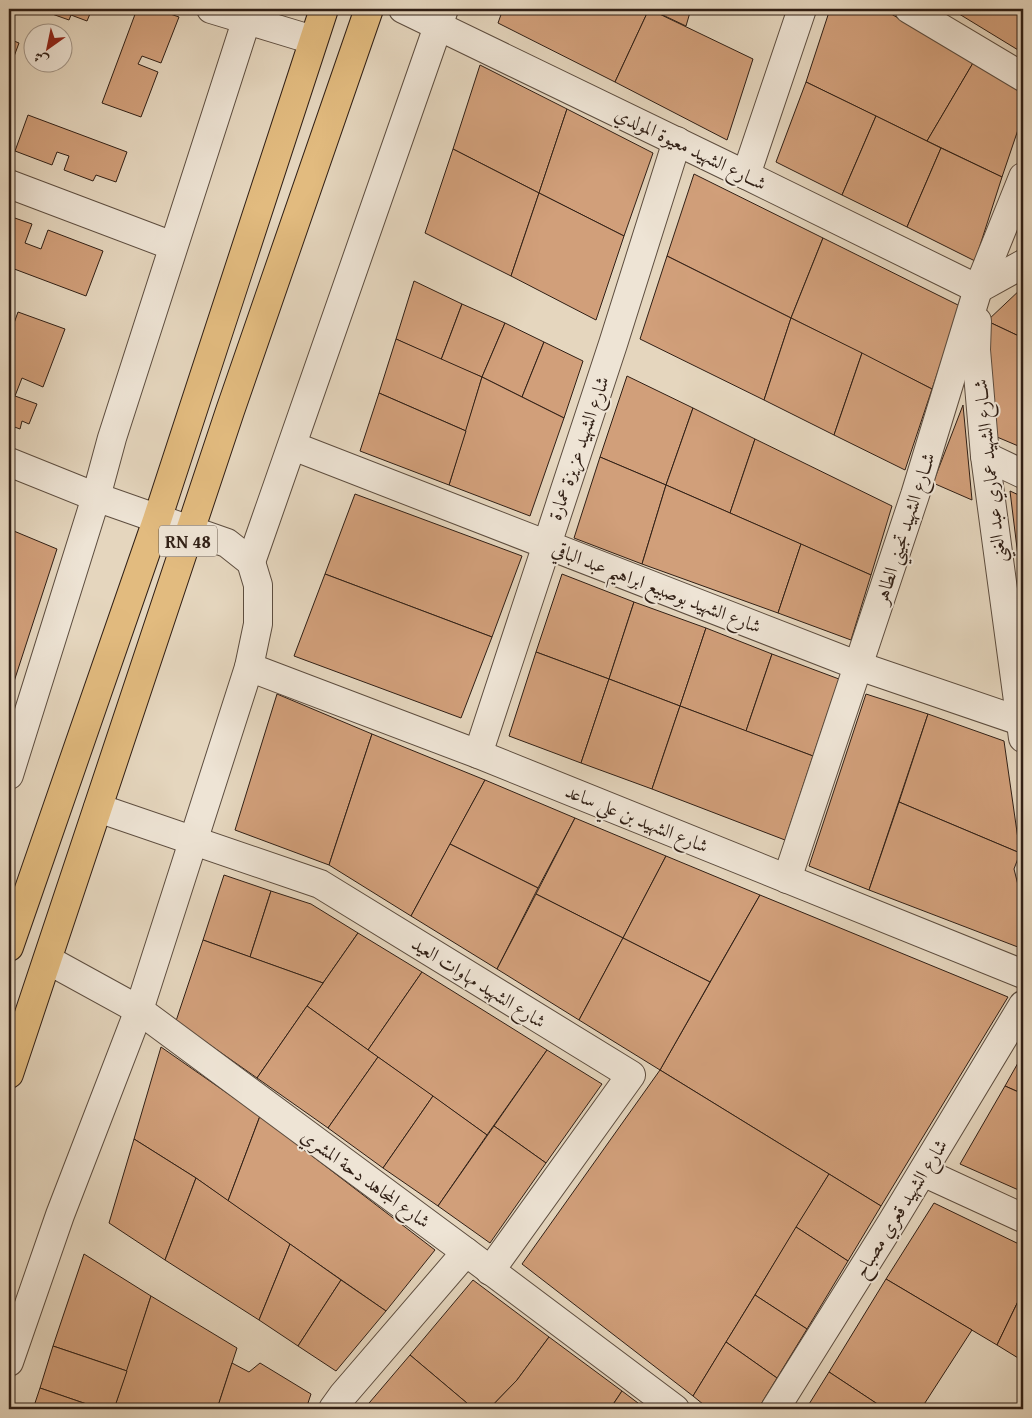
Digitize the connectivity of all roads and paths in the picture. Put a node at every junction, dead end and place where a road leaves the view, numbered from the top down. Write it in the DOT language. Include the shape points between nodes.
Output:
graph roads {
  1 [pos="212,9"];
  2 [pos="324,9"];
  3 [pos="369,9"];
  4 [pos="403,9"];
  5 [pos="802,9"];
  6 [pos="909,9"];
  7 [pos="248,14"];
  8 [pos="441,17"];
  9 [pos="313,40"];
  10 [pos="1023,77"];
  11 [pos="677,141"];
  12 [pos="746,175"];
  13 [pos="1023,178"];
  14 [pos="9,184"];
  15 [pos="173,246"];
  16 [pos="1023,264"];
  17 [pos="978,289"];
  18 [pos="293,446"];
  19 [pos="985,456"];
  20 [pos="9,462"];
  21 [pos="1023,474"];
  22 [pos="96,497"];
  23 [pos="157,520"];
  24 [pos="191,530"];
  25 [pos="546,544"];
  26 [pos="251,562"];
  27 [pos="249,666"];
  28 [pos="859,666"];
  29 [pos="1022,728"];
  30 [pos="478,754"];
  31 [pos="9,775"];
  32 [pos="98,808"];
  33 [pos="194,841"];
  34 [pos="787,879"];
  35 [pos="9,947"];
  36 [pos="48,960"];
  37 [pos="1023,974"];
  38 [pos="1023,1005"];
  39 [pos="139,1010"];
  40 [pos="9,1074"];
  41 [pos="923,1172"];
  42 [pos="1023,1218"];
  43 [pos="466,1252"];
  44 [pos="490,1271"];
  45 [pos="9,1362"];
  46 [pos="333,1409"];
  47 [pos="675,1409"];
  48 [pos="775,1409"];
  1 -- 7 [label="street"];
  2 -- 9 [label="highway, RN 48"];
  3 -- 24 [label="highway, RN 48"];
  4 -- 8 [label="street, شــارع الشهيد معيوة المولدي"];
  5 -- 12 [label="street"];
  6 -- 10 [label="street"];
  7 -- 9 [label="street"];
  7 -- 15 [label="street"];
  8 -- 11 [label="street, شــارع الشهيد معيوة المولدي"];
  8 -- 18 [label="street"];
  9 -- 23 [label="highway, RN 48"];
  11 -- 12 [label="street, شــارع الشهيد معيوة المولدي"];
  11 -- 25 [label="street, شارع الشهيد عزيزة عمارة"];
  12 -- 17 [label="street, شــارع الشهيد معيوة المولدي"];
  13 -- 17 [label="street, شــارع الشهيد تجيني الطاهر"];
  14 -- 15 [label="street"];
  15 -- 22 [label="street"];
  16 -- 17 [label="street"];
  17 -- 19 [label="street, شــارع الشهيد عماري عبد الغني" via="976,350"];
  17 -- 28 [label="street, شــارع الشهيد تجيني الطاهر"];
  18 -- 25 [label="street, شارع الشهيد بوصبيع ابراهيم عبد الباقي"];
  18 -- 26 [label="street"];
  19 -- 21 [label="street"];
  19 -- 29 [label="street, شــارع الشهيد عماري عبد الغني"];
  20 -- 22 [label="street"];
  22 -- 23 [label="street"];
  22 -- 31 [label="street"];
  23 -- 24 [label="street"];
  23 -- 35 [label="highway, RN 48"];
  24 -- 26 [label="street" via="227,543"];
  24 -- 32 [label="highway, RN 48"];
  25 -- 28 [label="street, شارع الشهيد بوصبيع ابراهيم عبد الباقي"];
  25 -- 30 [label="street, شارع الشهيد عزيزة عمارة"];
  26 -- 27 [label="street" via="258,585 258,624"];
  27 -- 30 [label="street, شارع الشهيد بن علي ساعد"];
  27 -- 33 [label="street"];
  28 -- 29 [label="street, شارع الشهيد بوصبيع ابراهيم عبد الباقي"];
  28 -- 34 [label="street, شــارع الشهيد تجيني الطاهر"];
  30 -- 34 [label="street, شارع الشهيد بن علي ساعد"];
  32 -- 33 [label="street, شارع الشهيد مهاوات العيد"];
  32 -- 36 [label="highway, RN 48"];
  33 -- 39 [label="street"];
  33 -- 44 [label="street, شارع الشهيد مهاوات العيد" via="320,884 631,1076"];
  34 -- 37 [label="street, شارع الشهيد بن علي ساعد"];
  36 -- 39 [label="street, شارع المجاهد دحة المشري"];
  36 -- 40 [label="highway, RN 48"];
  38 -- 41 [label="street, شارع الشهيد قعري مصباح"];
  39 -- 43 [label="street, شارع المجاهد دحة المشري"];
  39 -- 45 [label="street" via="60,1215"];
  41 -- 42 [label="street"];
  41 -- 48 [label="street, شارع الشهيد قعري مصباح"];
  43 -- 44 [label="street, شارع المجاهد دحة المشري"];
  43 -- 46 [label="street"];
  44 -- 47 [label="street, شارع المجاهد دحة المشري"];
}
